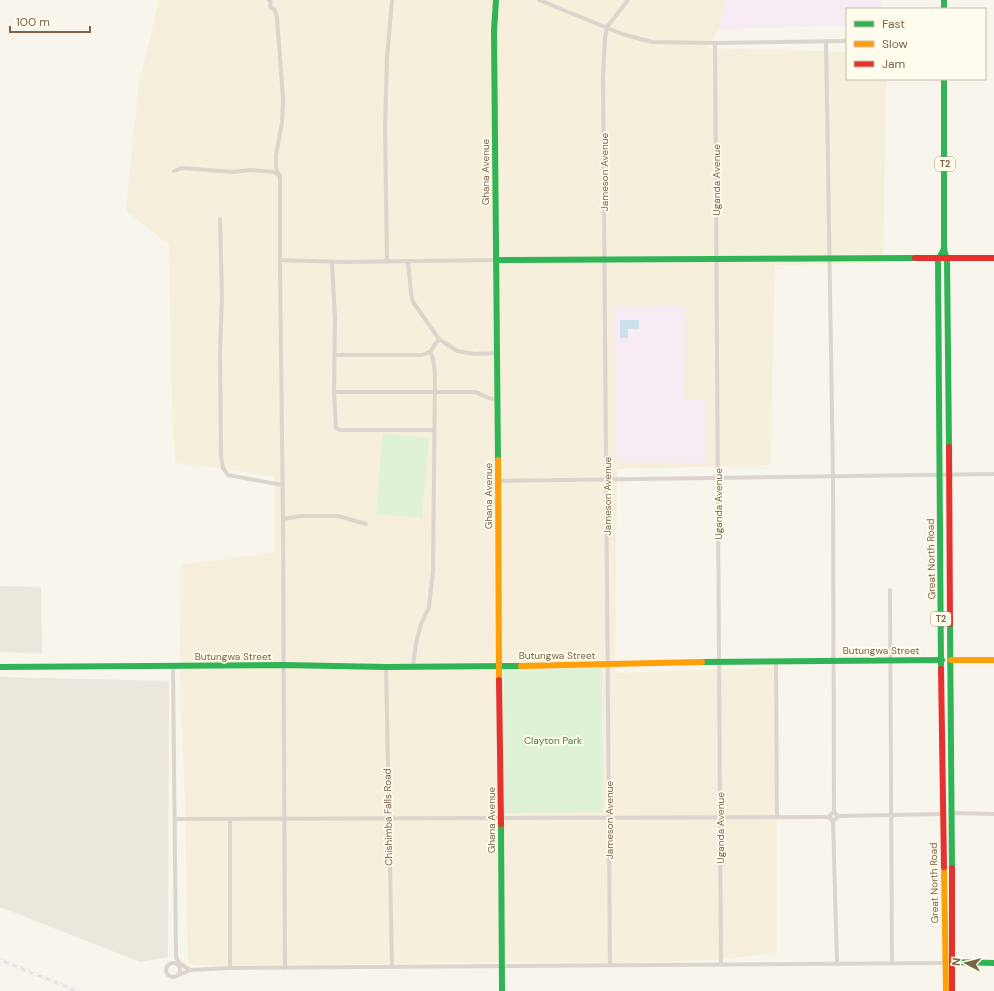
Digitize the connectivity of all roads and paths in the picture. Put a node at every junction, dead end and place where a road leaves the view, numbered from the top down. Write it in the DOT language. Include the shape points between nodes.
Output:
graph roads {
  1 [pos="269,0"];
  2 [pos="392,0"];
  3 [pos="496,0"];
  4 [pos="628,0"];
  5 [pos="542,1"];
  6 [pos="607,27"];
  7 [pos="826,40"];
  8 [pos="846,41"];
  9 [pos="715,43"];
  10 [pos="944,80"];
  11 [pos="174,172"];
  12 [pos="280,177"];
  13 [pos="220,219"];
  14 [pos="944,249"];
  15 [pos="830,258"];
  16 [pos="938,258"];
  17 [pos="947,258"];
  18 [pos="994,258"];
  19 [pos="605,259"];
  20 [pos="716,259"];
  21 [pos="280,260"];
  22 [pos="496,260"];
  23 [pos="408,261"];
  24 [pos="332,262"];
  25 [pos="387,262"];
  26 [pos="439,339"];
  27 [pos="430,352"];
  28 [pos="497,353"];
  29 [pos="334,355"];
  30 [pos="334,392"];
  31 [pos="434,393"];
  32 [pos="497,399"];
  33 [pos="434,430"];
  34 [pos="949,474"];
  35 [pos="994,474"];
  36 [pos="940,475"];
  37 [pos="833,476"];
  38 [pos="718,478"];
  39 [pos="606,480"];
  40 [pos="497,481"];
  41 [pos="282,484"];
  42 [pos="283,519"];
  43 [pos="366,524"];
  44 [pos="941,552"];
  45 [pos="950,552"];
  46 [pos="941,564"];
  47 [pos="950,565"];
  48 [pos="890,590"];
  49 [pos="889,660"];
  50 [pos="942,660"];
  51 [pos="951,660"];
  52 [pos="994,660"];
  53 [pos="776,661"];
  54 [pos="834,661"];
  55 [pos="719,662"];
  56 [pos="283,665"];
  57 [pos="499,665"];
  58 [pos="607,665"];
  59 [pos="173,666"];
  60 [pos="413,666"];
  61 [pos="0,667"];
  62 [pos="386,667"];
  63 [pos="942,722"];
  64 [pos="951,723"];
  65 [pos="951,736"];
  66 [pos="942,737"];
  67 [pos="952,813"];
  68 [pos="836,814"];
  69 [pos="943,814"];
  70 [pos="994,814"];
  71 [pos="891,815"];
  72 [pos="720,817"];
  73 [pos="777,817"];
  74 [pos="388,818"];
  75 [pos="501,818"];
  76 [pos="609,818"];
  77 [pos="176,819"];
  78 [pos="230,819"];
  79 [pos="284,819"];
  80 [pos="831,819"];
  81 [pos="176,957"];
  82 [pos="952,962"];
  83 [pos="892,963"];
  84 [pos="945,963"];
  85 [pos="173,964"];
  86 [pos="721,964"];
  87 [pos="837,964"];
  88 [pos="994,964"];
  89 [pos="610,965"];
  90 [pos="502,966"];
  91 [pos="184,967"];
  92 [pos="392,967"];
  93 [pos="230,968"];
  94 [pos="285,968"];
  95 [pos="190,970"];
  96 [pos="179,975"];
  97 [pos="502,991"];
  98 [pos="946,991"];
  99 [pos="952,991"];
  1 -- 12 [label="street" via="270,7 275,10 278,18 282,80 282,123 276,154 276,168"];
  2 -- 25 [label="street" via="387,58"];
  3 -- 22 [label="main road, Ghana Avenue"];
  4 -- 6 [label="street"];
  5 -- 6 [label="street"];
  6 -- 9 [label="street" via="652,42"];
  6 -- 19 [label="street, Jameson Avenue" via="603,77"];
  7 -- 8 [label="street"];
  7 -- 9 [label="street"];
  7 -- 15 [label="street"];
  9 -- 20 [label="street, Uganda Avenue"];
  10 -- 14 [label="main road, Great North Road / T2"];
  11 -- 12 [label="street" via="182,168 233,172 250,170 274,172"];
  12 -- 21 [label="street"];
  13 -- 41 [label="street" via="223,468 228,474"];
  14 -- 16 [label="main road"];
  14 -- 17 [label="main road, Great North Road / T2"];
  15 -- 16 [label="main road"];
  15 -- 20 [label="main road"];
  15 -- 37 [label="street"];
  16 -- 17 [label="main road"];
  16 -- 36 [label="main road, Great North Road / T2"];
  17 -- 18 [label="main road"];
  17 -- 34 [label="main road, Great North Road / T2"];
  19 -- 20 [label="main road"];
  19 -- 22 [label="main road"];
  19 -- 39 [label="street, Jameson Avenue"];
  20 -- 38 [label="street, Uganda Avenue"];
  21 -- 24 [label="street"];
  21 -- 41 [label="street"];
  22 -- 23 [label="street"];
  22 -- 28 [label="main road, Ghana Avenue"];
  23 -- 25 [label="street"];
  23 -- 26 [label="street" via="413,302"];
  24 -- 25 [label="street"];
  24 -- 29 [label="street"];
  26 -- 27 [label="street"];
  26 -- 28 [label="street" via="457,351 475,354"];
  27 -- 29 [label="street" via="422,355"];
  27 -- 31 [label="street" via="434,362"];
  28 -- 32 [label="main road, Ghana Avenue"];
  29 -- 30 [label="street"];
  30 -- 31 [label="street"];
  30 -- 33 [label="street" via="335,425 338,429"];
  31 -- 32 [label="street" via="476,392 490,400"];
  31 -- 33 [label="street"];
  32 -- 40 [label="main road, Ghana Avenue"];
  33 -- 60 [label="street" via="433,571 429,607 421,624"];
  34 -- 35 [label="street"];
  34 -- 36 [label="street"];
  34 -- 45 [label="main road, Great North Road / T2"];
  36 -- 37 [label="street"];
  36 -- 44 [label="main road, Great North Road / T2"];
  37 -- 38 [label="street"];
  37 -- 54 [label="street"];
  38 -- 39 [label="street"];
  38 -- 55 [label="street, Uganda Avenue"];
  39 -- 40 [label="street"];
  39 -- 58 [label="street, Jameson Avenue"];
  40 -- 57 [label="main road, Ghana Avenue"];
  41 -- 42 [label="street"];
  42 -- 43 [label="street" via="301,516 338,516"];
  42 -- 56 [label="street"];
  44 -- 45 [label="main road"];
  44 -- 46 [label="main road, Great North Road / T2"];
  45 -- 47 [label="main road, Great North Road / T2"];
  46 -- 47 [label="main road" via="946,561"];
  46 -- 50 [label="main road, Great North Road / T2"];
  47 -- 51 [label="main road, Great North Road / T2"];
  48 -- 49 [label="street"];
  49 -- 50 [label="main road, Butungwa Street"];
  49 -- 54 [label="main road, Butungwa Street"];
  49 -- 71 [label="street"];
  50 -- 63 [label="main road, Great North Road / T2"];
  51 -- 52 [label="main road"];
  51 -- 64 [label="main road, Great North Road / T2"];
  53 -- 54 [label="main road, Butungwa Street"];
  53 -- 55 [label="main road, Butungwa Street"];
  53 -- 73 [label="street"];
  54 -- 68 [label="street"];
  55 -- 58 [label="main road, Butungwa Street"];
  55 -- 72 [label="street, Uganda Avenue"];
  56 -- 59 [label="main road, Butungwa Street"];
  56 -- 62 [label="main road, Butungwa Street"];
  56 -- 79 [label="street"];
  57 -- 58 [label="main road, Butungwa Street"];
  57 -- 60 [label="main road, Butungwa Street"];
  57 -- 75 [label="main road, Ghana Avenue"];
  58 -- 76 [label="street, Jameson Avenue"];
  59 -- 61 [label="main road, Butungwa Street"];
  59 -- 77 [label="street"];
  60 -- 62 [label="main road, Butungwa Street"];
  62 -- 74 [label="street, Chishimba Falls Road"];
  63 -- 64 [label="main road" via="947,726"];
  63 -- 66 [label="main road, Great North Road / T2"];
  64 -- 65 [label="main road, Great North Road / T2"];
  65 -- 66 [label="main road" via="947,734"];
  65 -- 67 [label="main road, Great North Road / T2"];
  66 -- 69 [label="main road, Great North Road / T2"];
  67 -- 70 [label="street"];
  67 -- 82 [label="main road, Great North Road / T2"];
  68 -- 71 [label="street"];
  68 -- 80 [label="street" via="831,814"];
  68 -- 80 [label="street" via="836,819"];
  69 -- 71 [label="street"];
  69 -- 84 [label="main road, Great North Road / T2"];
  71 -- 83 [label="street"];
  72 -- 73 [label="street"];
  72 -- 76 [label="street"];
  72 -- 86 [label="street, Uganda Avenue"];
  73 -- 80 [label="street"];
  74 -- 75 [label="street"];
  74 -- 79 [label="street"];
  74 -- 92 [label="street, Chishimba Falls Road"];
  75 -- 76 [label="street"];
  75 -- 90 [label="main road, Ghana Avenue"];
  76 -- 89 [label="street, Jameson Avenue"];
  77 -- 78 [label="street"];
  77 -- 81 [label="street"];
  78 -- 79 [label="street"];
  78 -- 93 [label="street"];
  79 -- 94 [label="street"];
  80 -- 87 [label="street"];
  81 -- 85 [label="street"];
  81 -- 91 [label="street"];
  82 -- 88 [label="main road"];
  82 -- 99 [label="main road, Great North Road / T2"];
  83 -- 84 [label="street"];
  83 -- 87 [label="street"];
  84 -- 98 [label="main road, Great North Road / T2"];
  85 -- 91 [label="street"];
  85 -- 96 [label="street" via="180,969"];
  85 -- 96 [label="street" via="166,968 166,975 173,978"];
  86 -- 87 [label="street"];
  86 -- 89 [label="street"];
  89 -- 90 [label="street"];
  90 -- 92 [label="street"];
  90 -- 97 [label="main road, Ghana Avenue"];
  91 -- 95 [label="street"];
  92 -- 94 [label="street"];
  93 -- 94 [label="street"];
  93 -- 95 [label="street"];
  95 -- 96 [label="street"];
}
